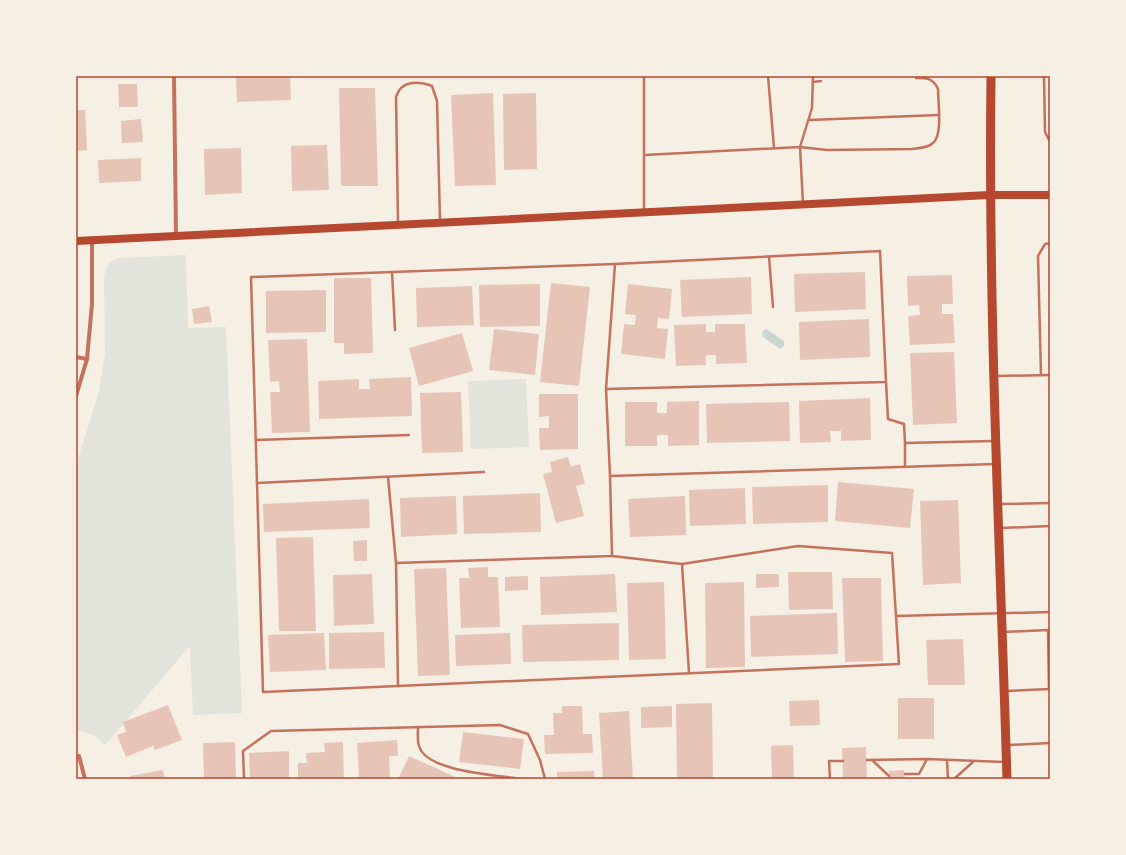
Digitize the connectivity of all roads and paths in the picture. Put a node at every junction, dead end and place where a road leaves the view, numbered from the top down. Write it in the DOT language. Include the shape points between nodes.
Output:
graph roads {
  1 [pos="174,76"];
  2 [pos="644,76"];
  3 [pos="768,76"];
  4 [pos="813,76"];
  5 [pos="991,76"];
  6 [pos="1044,76"];
  7 [pos="916,78"];
  8 [pos="821,81"];
  9 [pos="813,82"];
  10 [pos="939,115"];
  11 [pos="809,120"];
  12 [pos="1050,142"];
  13 [pos="800,147"];
  14 [pos="774,148"];
  15 [pos="645,155"];
  16 [pos="989,195"];
  17 [pos="1050,195"];
  18 [pos="802,204"];
  19 [pos="644,212"];
  20 [pos="440,222"];
  21 [pos="398,224"];
  22 [pos="176,235"];
  23 [pos="76,241"];
  24 [pos="92,241"];
  25 [pos="1050,243"];
  26 [pos="770,257"];
  27 [pos="615,264"];
  28 [pos="392,272"];
  29 [pos="773,307"];
  30 [pos="396,330"];
  31 [pos="76,357"];
  32 [pos="87,359"];
  33 [pos="1041,375"];
  34 [pos="1050,375"];
  35 [pos="994,376"];
  36 [pos="886,382"];
  37 [pos="606,389"];
  38 [pos="76,396"];
  39 [pos="408,434"];
  40 [pos="256,440"];
  41 [pos="995,441"];
  42 [pos="905,443"];
  43 [pos="996,464"];
  44 [pos="905,467"];
  45 [pos="484,472"];
  46 [pos="610,476"];
  47 [pos="388,477"];
  48 [pos="257,483"];
  49 [pos="1050,503"];
  50 [pos="997,504"];
  51 [pos="1050,526"];
  52 [pos="998,528"];
  53 [pos="612,556"];
  54 [pos="396,563"];
  55 [pos="682,564"];
  56 [pos="1050,612"];
  57 [pos="1002,613"];
  58 [pos="896,616"];
  59 [pos="1049,630"];
  60 [pos="1002,632"];
  61 [pos="689,673"];
  62 [pos="398,686"];
  63 [pos="1050,689"];
  64 [pos="1004,691"];
  65 [pos="418,727"];
  66 [pos="1050,743"];
  67 [pos="1006,745"];
  68 [pos="77,756"];
  69 [pos="927,759"];
  70 [pos="867,760"];
  71 [pos="872,760"];
  72 [pos="947,760"];
  73 [pos="843,761"];
  74 [pos="974,761"];
  75 [pos="1007,762"];
  76 [pos="905,774"];
  77 [pos="889,776"];
  78 [pos="85,779"];
  79 [pos="244,779"];
  80 [pos="521,779"];
  81 [pos="545,779"];
  82 [pos="830,779"];
  83 [pos="948,779"];
  84 [pos="954,779"];
  85 [pos="1007,779"];
  1 -- 22 [label="street"];
  2 -- 15 [label="lane"];
  3 -- 14 [label="lane"];
  4 -- 9 [label="lane"];
  5 -- 16 [label="main road"];
  6 -- 12 [label="lane" via="1045,132"];
  7 -- 10 [label="lane" via="935,82 938,89"];
  8 -- 9 [label="lane"];
  9 -- 11 [label="lane"];
  10 -- 11 [label="lane"];
  10 -- 13 [label="lane" via="938,136 933,144 925,148 827,150"];
  11 -- 13 [label="lane"];
  13 -- 14 [label="lane"];
  13 -- 18 [label="lane"];
  14 -- 15 [label="lane"];
  15 -- 19 [label="lane"];
  16 -- 17 [label="main road"];
  16 -- 18 [label="main road"];
  16 -- 35 [label="main road"];
  18 -- 19 [label="main road"];
  19 -- 20 [label="main road"];
  20 -- 21 [label="main road"];
  20 -- 21 [label="lane" via="437,100 432,86 416,82 408,83 398,91 396,97"];
  21 -- 22 [label="main road"];
  22 -- 24 [label="main road"];
  23 -- 24 [label="main road"];
  24 -- 32 [label="street" via="92,304"];
  25 -- 33 [label="lane" via="1045,244 1038,256"];
  26 -- 27 [label="lane"];
  26 -- 29 [label="lane"];
  26 -- 36 [label="lane" via="880,251"];
  27 -- 28 [label="lane"];
  27 -- 37 [label="lane"];
  28 -- 30 [label="lane"];
  28 -- 40 [label="lane" via="251,277"];
  31 -- 32 [label="street"];
  32 -- 38 [label="street"];
  33 -- 34 [label="lane"];
  33 -- 35 [label="lane"];
  35 -- 41 [label="main road"];
  36 -- 37 [label="lane"];
  36 -- 42 [label="lane" via="888,419 904,424"];
  37 -- 46 [label="lane"];
  39 -- 40 [label="lane"];
  40 -- 48 [label="lane"];
  41 -- 42 [label="lane"];
  41 -- 43 [label="main road"];
  42 -- 44 [label="lane"];
  43 -- 44 [label="lane"];
  43 -- 50 [label="main road"];
  44 -- 46 [label="lane"];
  45 -- 47 [label="lane"];
  46 -- 53 [label="lane"];
  47 -- 48 [label="lane"];
  47 -- 54 [label="lane"];
  48 -- 62 [label="lane" via="263,692"];
  49 -- 50 [label="lane"];
  50 -- 52 [label="main road"];
  51 -- 52 [label="lane"];
  52 -- 57 [label="main road"];
  53 -- 54 [label="lane"];
  53 -- 55 [label="lane"];
  54 -- 62 [label="lane"];
  55 -- 58 [label="lane" via="798,546 892,553"];
  55 -- 61 [label="lane"];
  56 -- 57 [label="lane"];
  57 -- 58 [label="lane"];
  57 -- 60 [label="main road"];
  58 -- 61 [label="lane" via="899,664"];
  59 -- 60 [label="lane"];
  59 -- 63 [label="lane"];
  60 -- 64 [label="main road"];
  61 -- 62 [label="lane"];
  63 -- 64 [label="lane"];
  64 -- 67 [label="main road"];
  65 -- 79 [label="lane" via="271,731 243,751"];
  65 -- 80 [label="lane" via="419,746 425,756 444,767"];
  65 -- 81 [label="lane" via="500,725 528,734 540,760"];
  66 -- 67 [label="lane"];
  67 -- 75 [label="main road"];
  68 -- 78 [label="street"];
  69 -- 71 [label="lane"];
  69 -- 72 [label="lane"];
  69 -- 76 [label="lane" via="919,774"];
  70 -- 71 [label="lane"];
  71 -- 77 [label="lane"];
  72 -- 74 [label="lane"];
  72 -- 83 [label="lane"];
  73 -- 82 [label="lane" via="829,761"];
  74 -- 75 [label="lane"];
  74 -- 84 [label="lane"];
  75 -- 85 [label="main road"];
}
